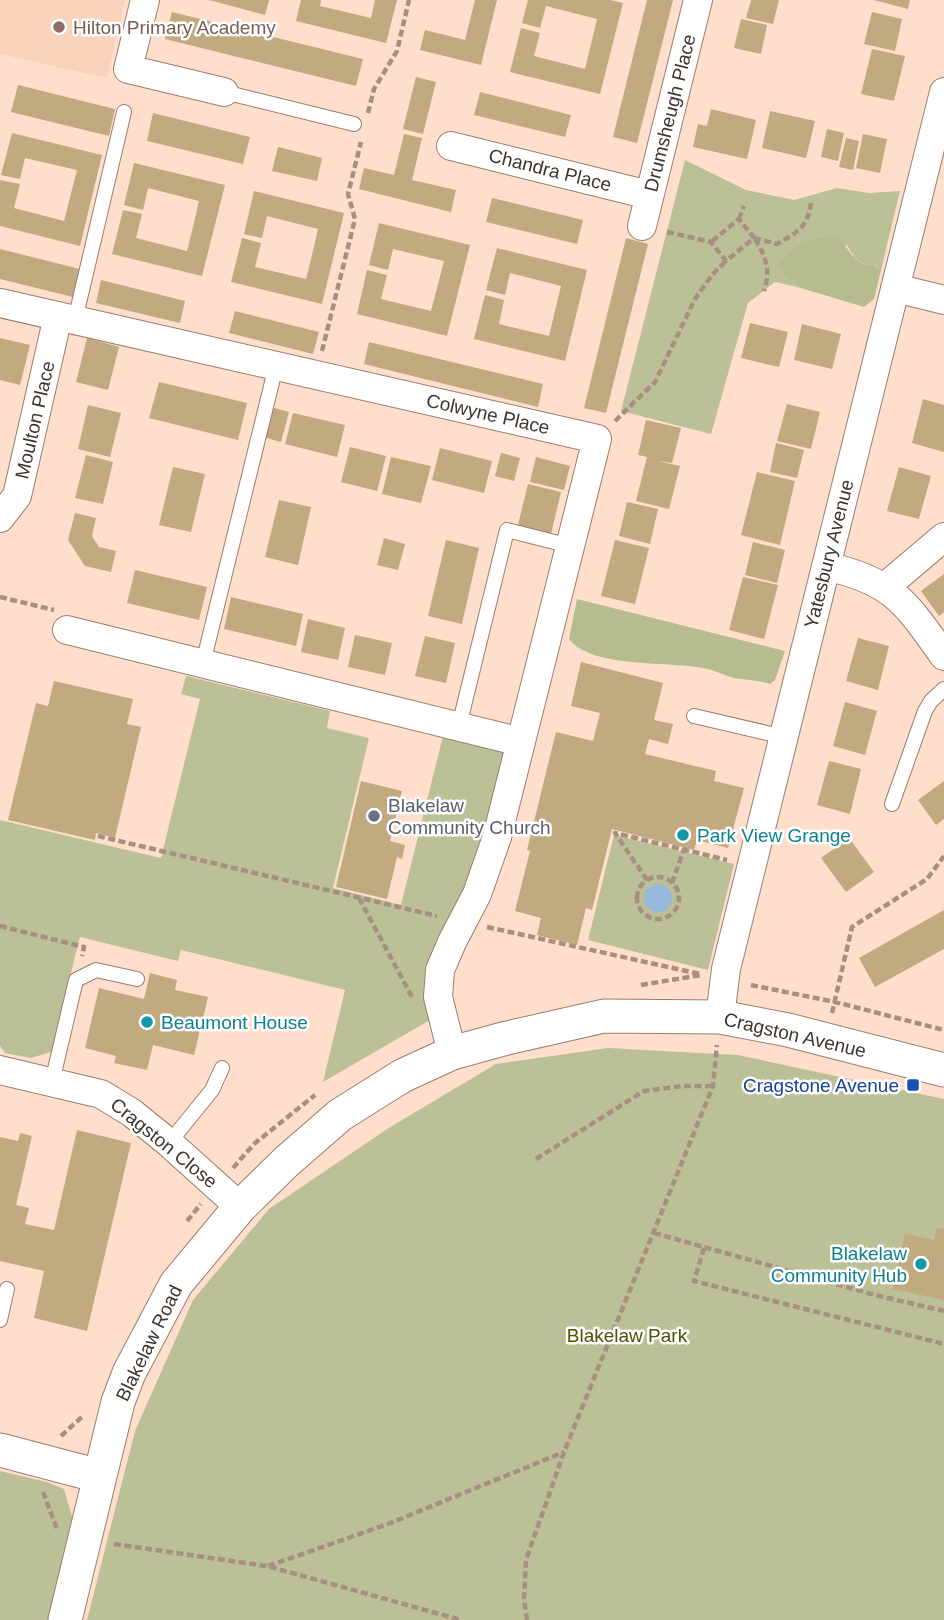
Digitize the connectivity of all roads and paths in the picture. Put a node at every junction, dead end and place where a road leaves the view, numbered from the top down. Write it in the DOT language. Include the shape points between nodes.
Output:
graph roads {
  1 [pos="145,0"];
  2 [pos="409,0"];
  3 [pos="698,0"];
  4 [pos="224,92"];
  5 [pos="944,92"];
  6 [pos="124,112"];
  7 [pos="368,114"];
  8 [pos="354,124"];
  9 [pos="361,140"];
  10 [pos="450,146"];
  11 [pos="649,195"];
  12 [pos="811,203"];
  13 [pos="744,206"];
  14 [pos="739,219"];
  15 [pos="642,226"];
  16 [pos="754,238"];
  17 [pos="711,242"];
  18 [pos="726,261"];
  19 [pos="895,288"];
  20 [pos="764,291"];
  21 [pos="944,300"];
  22 [pos="0,303"];
  23 [pos="66,318"];
  24 [pos="276,366"];
  25 [pos="316,375"];
  26 [pos="597,439"];
  27 [pos="0,518"];
  28 [pos="944,537"];
  29 [pos="570,546"];
  30 [pos="826,566"];
  31 [pos="886,587"];
  32 [pos="0,597"];
  33 [pos="67,630"];
  34 [pos="944,656"];
  35 [pos="202,663"];
  36 [pos="944,689"];
  37 [pos="694,716"];
  38 [pos="459,726"];
  39 [pos="784,737"];
  40 [pos="521,742"];
  41 [pos="892,804"];
  42 [pos="98,836"];
  43 [pos="684,849"];
  44 [pos="944,856"];
  45 [pos="752,866"];
  46 [pos="647,880"];
  47 [pos="672,883"];
  48 [pos="359,898"];
  49 [pos="462,922"];
  50 [pos="0,926"];
  51 [pos="137,979"];
  52 [pos="725,979"];
  53 [pos="76,980"];
  54 [pos="628,987"];
  55 [pos="835,1002"];
  56 [pos="417,1007"];
  57 [pos="720,1017"];
  58 [pos="944,1030"];
  59 [pos="826,1040"];
  60 [pos="452,1053"];
  61 [pos="222,1068"];
  62 [pos="0,1070"];
  63 [pos="944,1070"];
  64 [pos="402,1076"];
  65 [pos="52,1082"];
  66 [pos="713,1086"];
  67 [pos="317,1093"];
  68 [pos="169,1143"];
  69 [pos="536,1158"];
  70 [pos="229,1196"];
  71 [pos="179,1231"];
  72 [pos="654,1233"];
  73 [pos="704,1248"];
  74 [pos="7,1289"];
  75 [pos="944,1311"];
  76 [pos="0,1320"];
  77 [pos="944,1344"];
  78 [pos="86,1408"];
  79 [pos="0,1450"];
  80 [pos="564,1452"];
  81 [pos="47,1462"];
  82 [pos="99,1476"];
  83 [pos="86,1537"];
  84 [pos="267,1566"];
  85 [pos="65,1620"];
  86 [pos="461,1620"];
  87 [pos="527,1620"];
  1 -- 4 [label="street" via="128,69"];
  2 -- 7 [label="path" via="397,51 374,89"];
  3 -- 11 [label="street, Drumsheugh Place"];
  4 -- 8 [label="lane"];
  5 -- 19 [label="street, Yatesbury Avenue"];
  6 -- 23 [label="lane"];
  9 -- 25 [label="path" via="348,194 355,219"];
  10 -- 11 [label="street, Chandra Place"];
  11 -- 15 [label="street, Drumsheugh Place"];
  12 -- 16 [label="path" via="808,220 800,230 777,244"];
  13 -- 14 [label="path"];
  14 -- 16 [label="path"];
  14 -- 17 [label="path"];
  15 -- 17 [label="path"];
  16 -- 18 [label="path"];
  16 -- 20 [label="path" via="767,258"];
  17 -- 18 [label="path"];
  18 -- 26 [label="path" via="695,299 655,382"];
  19 -- 21 [label="street"];
  19 -- 30 [label="street, Yatesbury Avenue"];
  22 -- 23 [label="street"];
  23 -- 24 [label="street, Colwyne Place"];
  23 -- 27 [label="street, Moulton Place" via="17,496"];
  24 -- 25 [label="street, Colwyne Place"];
  24 -- 35 [label="lane"];
  25 -- 26 [label="street, Colwyne Place"];
  26 -- 29 [label="street"];
  28 -- 31 [label="street"];
  29 -- 38 [label="lane" via="507,530"];
  29 -- 40 [label="street"];
  30 -- 31 [label="street" via="860,574"];
  30 -- 39 [label="street, Yatesbury Avenue"];
  31 -- 34 [label="street" via="904,602"];
  32 -- 33 [label="path" via="63,612"];
  33 -- 35 [label="street"];
  35 -- 38 [label="street"];
  36 -- 41 [label="lane" via="925,711"];
  37 -- 39 [label="lane"];
  38 -- 40 [label="street"];
  39 -- 45 [label="street, Yatesbury Avenue"];
  40 -- 49 [label="street" via="497,837"];
  42 -- 48 [label="path"];
  43 -- 45 [label="path"];
  43 -- 46 [label="path" via="615,833"];
  43 -- 47 [label="path"];
  44 -- 55 [label="path" via="927,878 852,927"];
  45 -- 52 [label="street, Yatesbury Avenue"];
  46 -- 47 [label="path" via="659,877"];
  46 -- 47 [label="path" via="636,896 643,913 651,918 669,916 676,909 679,895"];
  48 -- 49 [label="path"];
  48 -- 56 [label="path"];
  49 -- 54 [label="path" via="705,975"];
  49 -- 60 [label="street" via="440,970 438,997"];
  50 -- 53 [label="path" via="84,947"];
  51 -- 53 [label="lane" via="96,970"];
  52 -- 55 [label="path"];
  52 -- 57 [label="street, Yatesbury Avenue"];
  53 -- 65 [label="lane"];
  55 -- 58 [label="path"];
  55 -- 59 [label="path"];
  57 -- 59 [label="street, Cragston Avenue"];
  57 -- 60 [label="street, Cragston Avenue" via="604,1016"];
  57 -- 66 [label="path"];
  59 -- 63 [label="street, Cragston Avenue"];
  60 -- 64 [label="street, Cragston Avenue"];
  61 -- 68 [label="lane" via="212,1090"];
  62 -- 65 [label="street, Cragston Close"];
  64 -- 70 [label="street, Blakelaw Road" via="340,1115 286,1162"];
  65 -- 68 [label="street, Cragston Close" via="101,1094"];
  66 -- 69 [label="path" via="644,1091"];
  66 -- 72 [label="path"];
  67 -- 70 [label="path" via="254,1144"];
  68 -- 70 [label="street, Cragston Close"];
  70 -- 71 [label="path"];
  70 -- 82 [label="street, Blakelaw Road" via="129,1373"];
  72 -- 73 [label="path"];
  72 -- 80 [label="path"];
  73 -- 75 [label="path"];
  73 -- 77 [label="path" via="694,1281"];
  74 -- 76 [label="lane"];
  78 -- 81 [label="path" via="81,1420 50,1446"];
  79 -- 81 [label="street"];
  80 -- 84 [label="path" via="388,1524"];
  80 -- 87 [label="path" via="526,1560 523,1600"];
  81 -- 82 [label="street"];
  81 -- 83 [label="path" via="43,1492 58,1531"];
  82 -- 83 [label="street, Blakelaw Road"];
  83 -- 84 [label="path"];
  83 -- 85 [label="street, Blakelaw Road"];
  84 -- 86 [label="path"];
}
